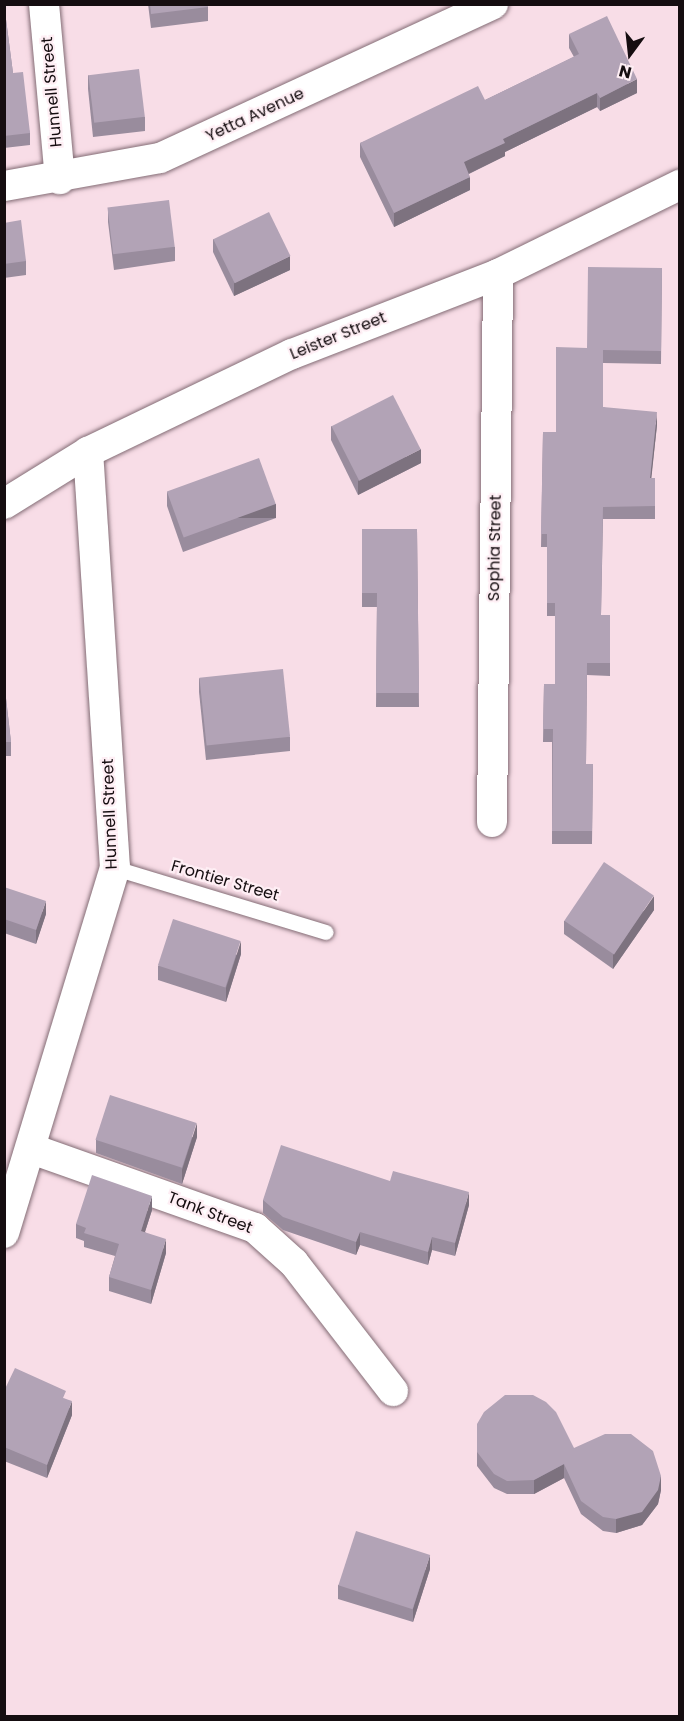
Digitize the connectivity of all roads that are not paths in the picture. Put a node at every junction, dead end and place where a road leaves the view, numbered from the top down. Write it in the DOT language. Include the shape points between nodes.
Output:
graph roads {
  1 [pos="44,4"];
  2 [pos="492,4"];
  3 [pos="60,179"];
  4 [pos="680,185"];
  5 [pos="4,186"];
  6 [pos="498,274"];
  7 [pos="88,452"];
  8 [pos="4,504"];
  9 [pos="492,822"];
  10 [pos="115,868"];
  11 [pos="325,932"];
  12 [pos="32,1149"];
  13 [pos="4,1233"];
  14 [pos="393,1391"];
  1 -- 3 [label="street, Hunnell Street"];
  2 -- 3 [label="street, Yetta Avenue" via="160,158"];
  3 -- 5 [label="street, Yetta Avenue"];
  4 -- 6 [label="street, Leister Street"];
  6 -- 7 [label="street, Leister Street" via="292,354"];
  6 -- 9 [label="street, Sophia Street"];
  7 -- 8 [label="street, Leister Street"];
  7 -- 10 [label="street, Hunnell Street"];
  10 -- 11 [label="lane, Frontier Street"];
  10 -- 12 [label="street, Hunnell Street"];
  12 -- 13 [label="street, Hunnell Street"];
  12 -- 14 [label="street, Tank Street" via="255,1228 294,1263"];
}
